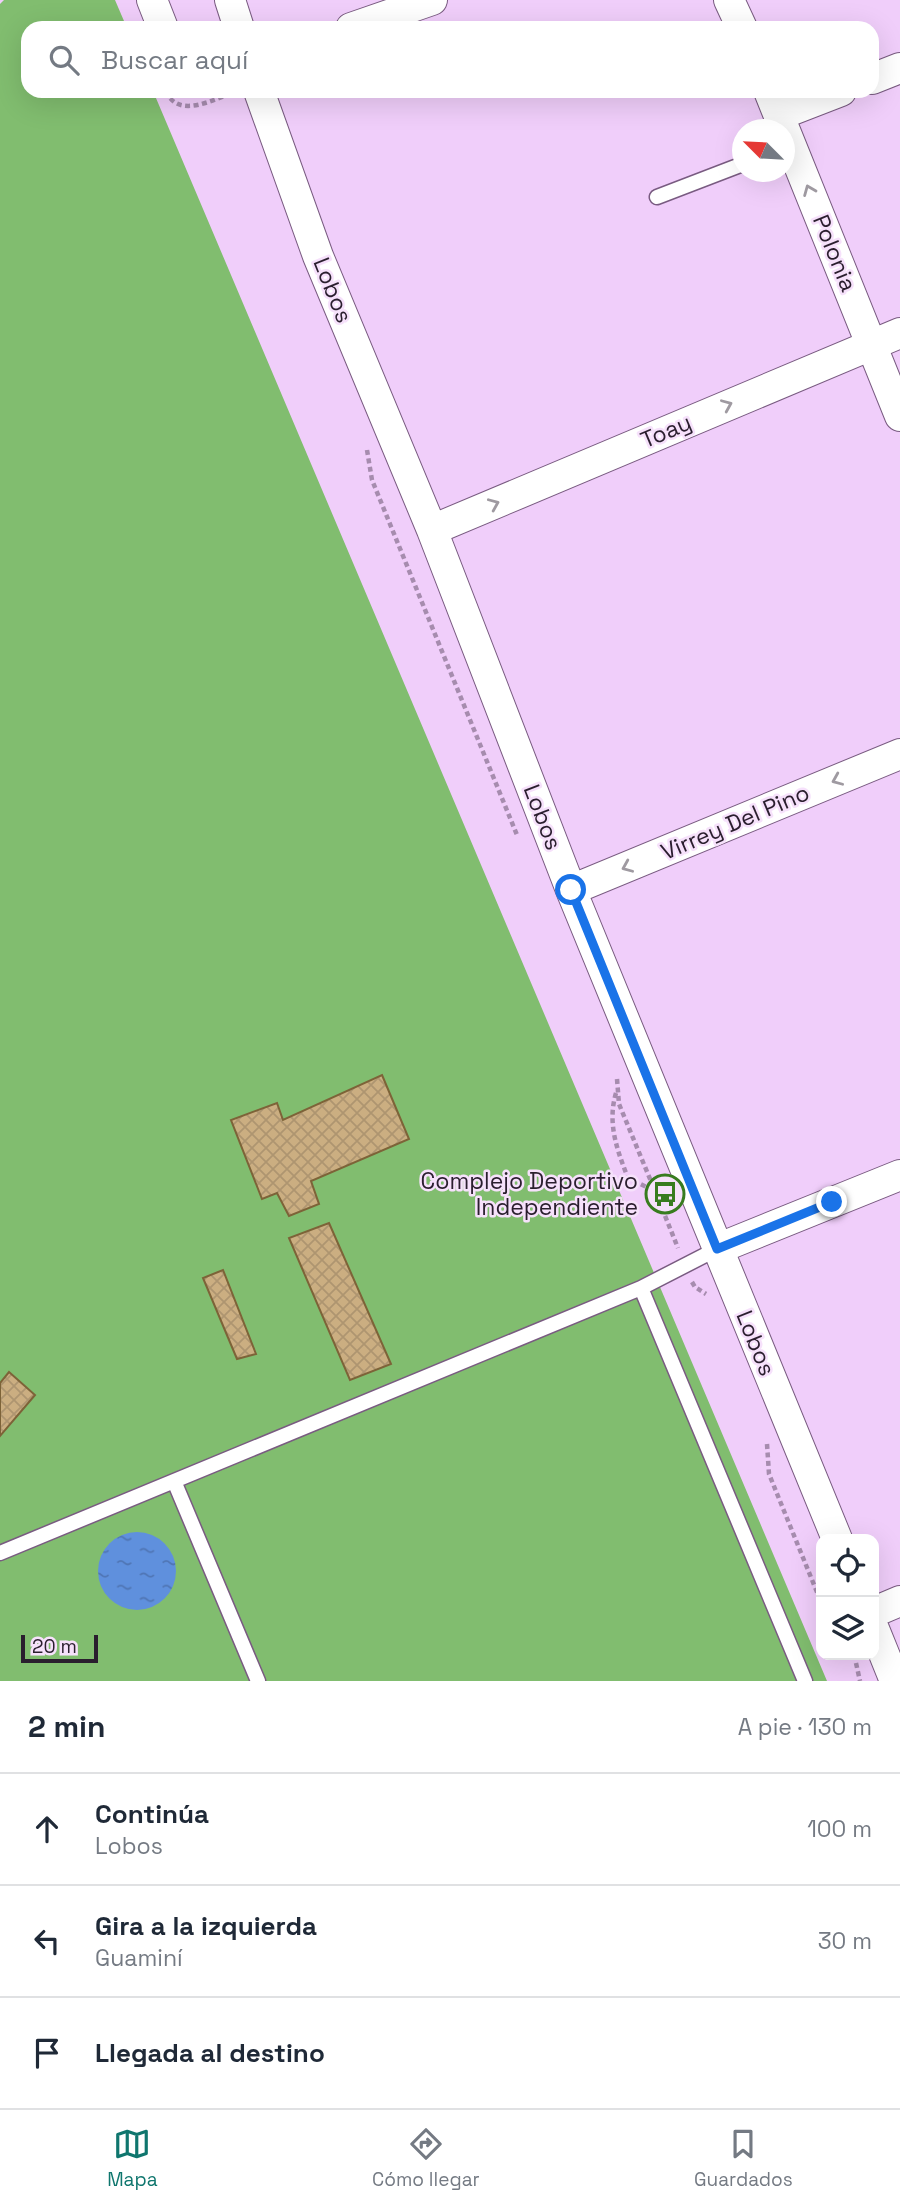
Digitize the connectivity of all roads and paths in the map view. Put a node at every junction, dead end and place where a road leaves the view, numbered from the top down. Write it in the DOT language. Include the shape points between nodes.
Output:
graph roads {
  1 [pos="152,0"];
  2 [pos="230,0"];
  3 [pos="432,0"];
  4 [pos="729,0"];
  5 [pos="160,21"];
  6 [pos="237,21"];
  7 [pos="371,21"];
  8 [pos="739,21"];
  9 [pos="900,68"];
  10 [pos="879,76"];
  11 [pos="169,98"];
  12 [pos="217,98"];
  13 [pos="262,98"];
  14 [pos="802,98"];
  15 [pos="774,103"];
  16 [pos="795,164"];
  17 [pos="732,168"];
  18 [pos="657,197"];
  19 [pos="900,332"];
  20 [pos="871,344"];
  21 [pos="900,416"];
  22 [pos="432,530"];
  23 [pos="900,754"];
  24 [pos="571,890"];
  25 [pos="617,1092"];
  26 [pos="900,1175"];
  27 [pos="717,1249"];
  28 [pos="685,1267"];
  29 [pos="641,1288"];
  30 [pos="708,1295"];
  31 [pos="767,1440"];
  32 [pos="174,1482"];
  33 [pos="835,1534"];
  34 [pos="0,1553"];
  35 [pos="819,1597"];
  36 [pos="900,1601"];
  37 [pos="879,1610"];
  38 [pos="879,1641"];
  39 [pos="258,1681"];
  40 [pos="805,1681"];
  41 [pos="895,1681"];
  1 -- 5 [label="street"];
  2 -- 6 [label="street"];
  3 -- 7 [label="street"];
  4 -- 8 [label="street"];
  9 -- 10 [label="street"];
  11 -- 12 [label="path" via="189,107"];
  13 -- 22 [label="street, Lobos" via="318,256"];
  14 -- 15 [label="street"];
  20 -- 16 [label="street, Polonia, one-way"];
  17 -- 18 [label="lane"];
  19 -- 20 [label="street, Toay"];
  20 -- 21 [label="street, Polonia"];
  22 -- 20 [label="street, Toay, one-way"];
  22 -- 24 [label="street, Lobos"];
  23 -- 24 [label="street, Virrey Del Pino, one-way"];
  24 -- 27 [label="street, Lobos"];
  25 -- 28 [label="path" via="612,1127 622,1163 628,1178 655,1191"];
  26 -- 27 [label="street"];
  27 -- 28 [label="lane"];
  27 -- 33 [label="street, Lobos"];
  28 -- 29 [label="lane"];
  28 -- 30 [label="path" via="695,1287"];
  29 -- 32 [label="lane"];
  29 -- 40 [label="lane"];
  31 -- 35 [label="path" via="769,1474"];
  32 -- 34 [label="lane"];
  32 -- 39 [label="lane"];
  36 -- 37 [label="street"];
  38 -- 41 [label="street"];
}
